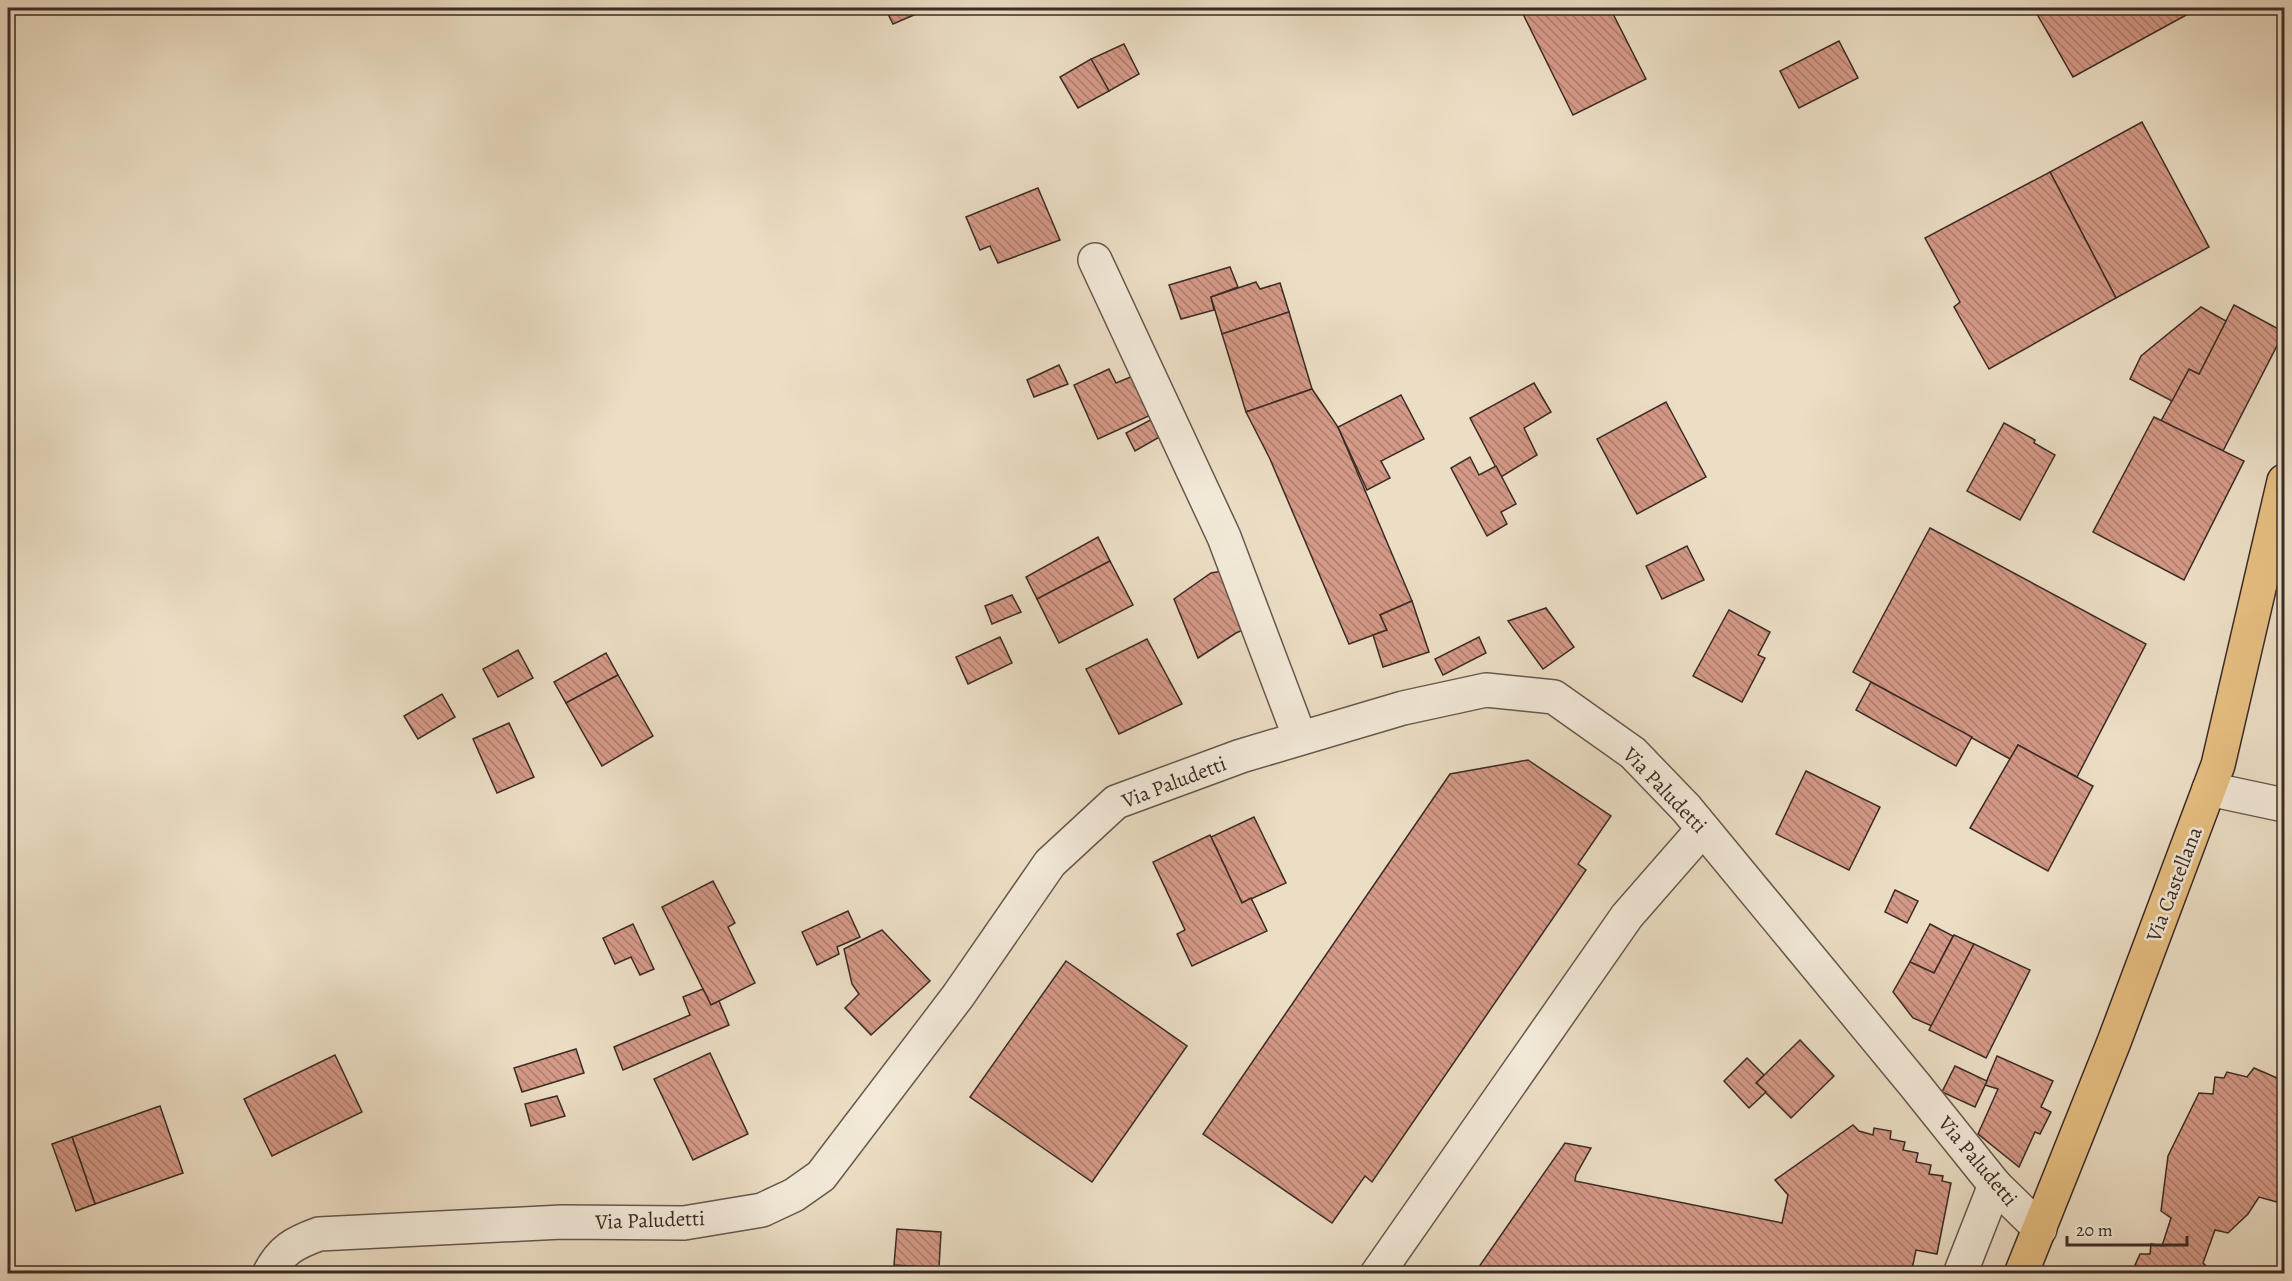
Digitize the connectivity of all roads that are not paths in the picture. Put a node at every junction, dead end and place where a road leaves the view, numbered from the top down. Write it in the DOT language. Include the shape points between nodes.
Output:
graph roads {
  1 [pos="1095,260"];
  2 [pos="2284,481"];
  3 [pos="1300,738"];
  4 [pos="2209,789"];
  5 [pos="2284,805"];
  6 [pos="1703,829"];
  7 [pos="1995,1185"];
  8 [pos="2040,1230"];
  9 [pos="268,1274"];
  10 [pos="1377,1274"];
  11 [pos="1960,1274"];
  12 [pos="2021,1274"];
  1 -- 3 [label="street" via="1224,537"];
  2 -- 4 [label="main road, Via Castellana" via="2218,765"];
  3 -- 6 [label="street, Via Paludetti" via="1403,708 1486,690 1554,697 1633,753"];
  3 -- 9 [label="street, Via Paludetti" via="1116,802 1050,863 958,996 821,1176 794,1195 762,1210 684,1223 562,1222 319,1234 295,1242 276,1259"];
  4 -- 5 [label="street"];
  4 -- 8 [label="main road, Via Castellana"];
  6 -- 7 [label="street, Via Paludetti"];
  6 -- 10 [label="street" via="1627,916"];
  7 -- 8 [label="street, Via Paludetti"];
  7 -- 11 [label="street"];
  8 -- 12 [label="main road, Via Castellana"];
}
